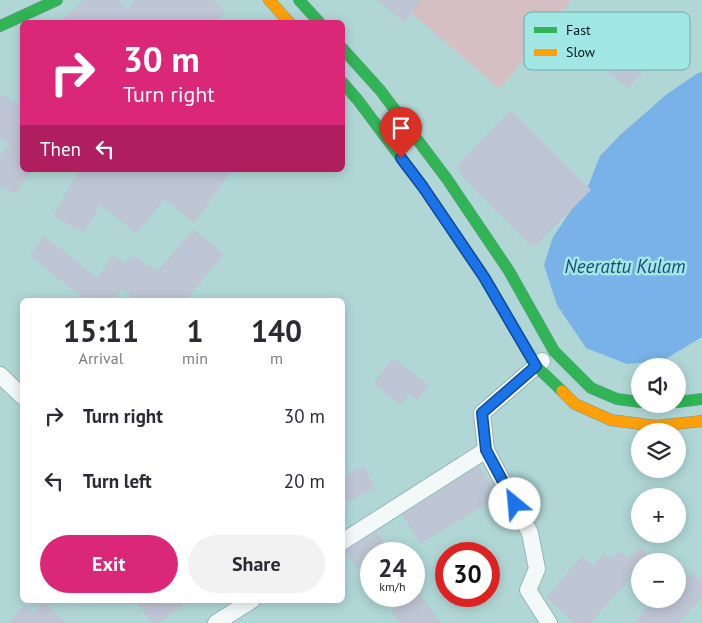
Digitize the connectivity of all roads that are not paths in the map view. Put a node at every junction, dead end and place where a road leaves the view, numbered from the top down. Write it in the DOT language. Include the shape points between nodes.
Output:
graph roads {
  1 [pos="57,0"];
  2 [pos="269,0"];
  3 [pos="299,0"];
  4 [pos="287,20"];
  5 [pos="317,20"];
  6 [pos="0,26"];
  7 [pos="345,51"];
  8 [pos="345,85"];
  9 [pos="554,351"];
  10 [pos="536,366"];
  11 [pos="0,374"];
  12 [pos="20,394"];
  13 [pos="702,399"];
  14 [pos="631,401"];
  15 [pos="686,401"];
  16 [pos="702,421"];
  17 [pos="486,450"];
  18 [pos="345,540"];
  19 [pos="247,603"];
  20 [pos="216,623"];
  21 [pos="549,623"];
  1 -- 6 [label="main road"];
  2 -- 4 [label="main road"];
  3 -- 5 [label="main road"];
  7 -- 9 [label="main road" via="380,90 447,180 509,271"];
  8 -- 10 [label="main road" via="423,187 484,277"];
  9 -- 10 [label="street"];
  9 -- 14 [label="main road" via="591,388 617,400"];
  10 -- 16 [label="main road" via="575,404 611,420 656,426"];
  10 -- 17 [label="street" via="482,413"];
  11 -- 12 [label="street"];
  13 -- 15 [label="main road"];
  17 -- 18 [label="street"];
  17 -- 21 [label="street" via="530,533 536,569 528,590"];
  19 -- 20 [label="street"];
}
